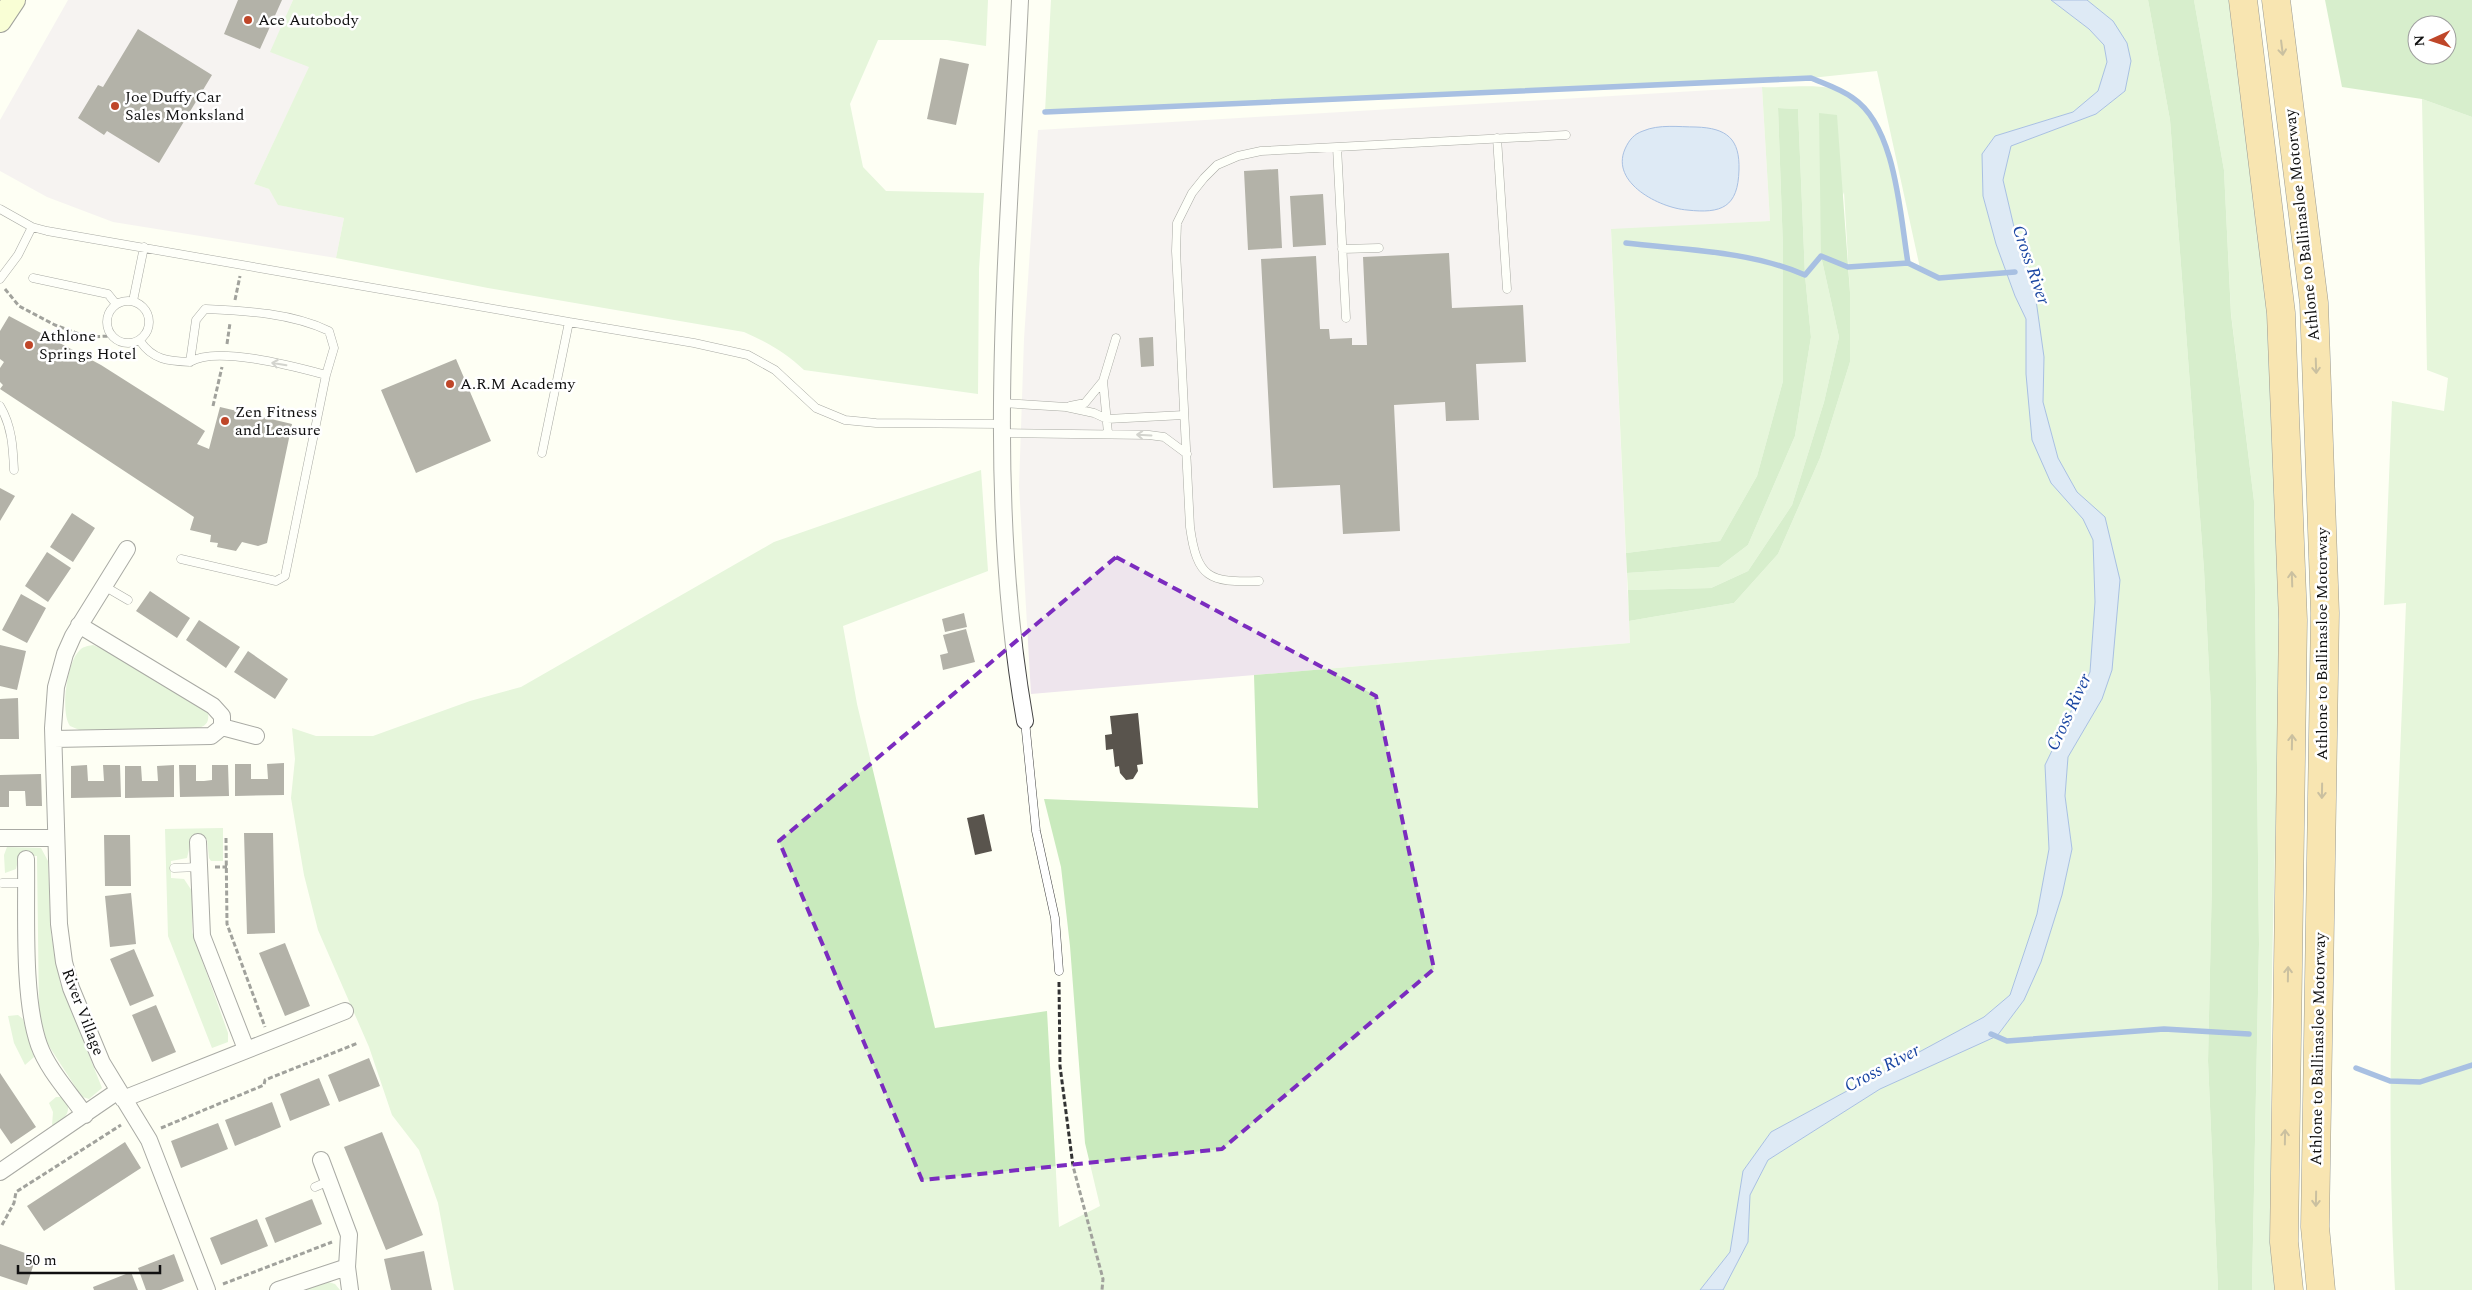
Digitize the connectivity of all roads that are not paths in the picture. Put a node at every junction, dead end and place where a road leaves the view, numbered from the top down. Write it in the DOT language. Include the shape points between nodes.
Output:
graph roads {
  1 [pos="14,0"];
  2 [pos="1020,0"];
  3 [pos="2243,0"];
  4 [pos="2276,0"];
  5 [pos="0,21"];
  6 [pos="1566,135"];
  7 [pos="1497,138"];
  8 [pos="1337,147"];
  9 [pos="0,209"];
  10 [pos="32,227"];
  11 [pos="144,247"];
  12 [pos="1379,248"];
  13 [pos="1342,249"];
  14 [pos="33,278"];
  15 [pos="0,281"];
  16 [pos="1506,289"];
  17 [pos="133,302"];
  18 [pos="116,304"];
  19 [pos="1346,318"];
  20 [pos="569,322"];
  21 [pos="1116,338"];
  22 [pos="140,341"];
  23 [pos="190,362"];
  24 [pos="326,375"];
  25 [pos="1103,381"];
  26 [pos="1002,403"];
  27 [pos="0,406"];
  28 [pos="1066,407"];
  29 [pos="1184,415"];
  30 [pos="1107,419"];
  31 [pos="1002,428"];
  32 [pos="1108,433"];
  33 [pos="542,453"];
  34 [pos="1187,454"];
  35 [pos="14,470"];
  36 [pos="127,549"];
  37 [pos="181,559"];
  38 [pos="1259,581"];
  39 [pos="104,586"];
  40 [pos="128,600"];
  41 [pos="79,625"];
  42 [pos="1025,721"];
  43 [pos="222,727"];
  44 [pos="256,736"];
  45 [pos="54,739"];
  46 [pos="0,838"];
  47 [pos="55,838"];
  48 [pos="198,842"];
  49 [pos="26,859"];
  50 [pos="199,867"];
  51 [pos="174,868"];
  52 [pos="26,882"];
  53 [pos="2,883"];
  54 [pos="1059,971"];
  55 [pos="345,1012"];
  56 [pos="246,1050"];
  57 [pos="121,1095"];
  58 [pos="84,1115"];
  59 [pos="321,1160"];
  60 [pos="0,1172"];
  61 [pos="347,1267"];
  62 [pos="212,1288"];
  63 [pos="278,1290"];
  64 [pos="350,1290"];
  65 [pos="2289,1290"];
  66 [pos="2321,1290"];
  1 -- 5 [label="main road"];
  2 -- 26 [label="street" via="1007,226"];
  65 -- 3 [label="highway, Athlone to Ballinasloe Motorway, one-way" via="2284,1242 2294,620 2281,313"];
  4 -- 66 [label="highway, Athlone to Ballinasloe Motorway, one-way" via="2314,303 2325,603 2315,1227"];
  6 -- 7 [label="lane"];
  7 -- 8 [label="lane"];
  7 -- 16 [label="lane"];
  8 -- 13 [label="lane"];
  8 -- 29 [label="lane" via="1261,151 1238,156 1217,165 1192,193 1178,223 1176,251"];
  9 -- 10 [label="lane"];
  10 -- 11 [label="lane"];
  10 -- 15 [label="lane"];
  11 -- 17 [label="lane"];
  11 -- 20 [label="lane"];
  12 -- 13 [label="lane"];
  13 -- 19 [label="lane"];
  14 -- 18 [label="lane" via="108,294"];
  17 -- 18 [label="lane" via="127,300"];
  17 -- 22 [label="lane" via="138,302 148,313 149,329"];
  18 -- 22 [label="lane" via="110,309 106,321 111,336 122,343"];
  20 -- 31 [label="lane" via="748,355 769,366 816,408 845,420"];
  20 -- 33 [label="lane"];
  21 -- 25 [label="lane"];
  22 -- 23 [label="lane" via="147,352 167,360"];
  24 -- 23 [label="lane, one-way" via="224,355 197,357"];
  23 -- 24 [label="lane" via="196,320 205,309 232,310 307,320 330,330 334,348"];
  24 -- 37 [label="lane" via="285,576 276,580"];
  25 -- 28 [label="lane" via="1085,404"];
  25 -- 30 [label="lane"];
  26 -- 28 [label="lane"];
  26 -- 31 [label="street"];
  27 -- 35 [label="lane" via="11,436"];
  28 -- 30 [label="lane"];
  29 -- 30 [label="lane"];
  29 -- 34 [label="lane"];
  30 -- 32 [label="lane"];
  31 -- 32 [label="lane"];
  31 -- 42 [label="street" via="1003,511 1014,658"];
  34 -- 32 [label="lane, one-way" via="1164,437"];
  34 -- 38 [label="lane" via="1194,554 1202,569 1214,578 1228,582"];
  36 -- 39 [label="street, River Village"];
  39 -- 40 [label="lane"];
  39 -- 41 [label="street, River Village"];
  41 -- 43 [label="street" via="213,706 222,716"];
  41 -- 45 [label="street, River Village" via="59,675"];
  42 -- 54 [label="lane" via="1036,832 1055,918"];
  43 -- 44 [label="street"];
  43 -- 45 [label="street" via="215,734 204,736"];
  45 -- 47 [label="street, River Village"];
  46 -- 47 [label="street"];
  47 -- 57 [label="street, River Village" via="59,924 67,978 99,1056"];
  48 -- 50 [label="street"];
  49 -- 52 [label="street"];
  50 -- 51 [label="lane"];
  50 -- 56 [label="street" via="202,936"];
  52 -- 53 [label="lane"];
  52 -- 58 [label="street" via="30,987 39,1044"];
  55 -- 56 [label="street"];
  56 -- 57 [label="street"];
  57 -- 58 [label="street"];
  57 -- 62 [label="street, River Village" via="149,1140"];
  58 -- 60 [label="street"];
  59 -- 61 [label="street" via="322,1184 349,1235"];
  61 -- 63 [label="street"];
  61 -- 64 [label="street"];
}
